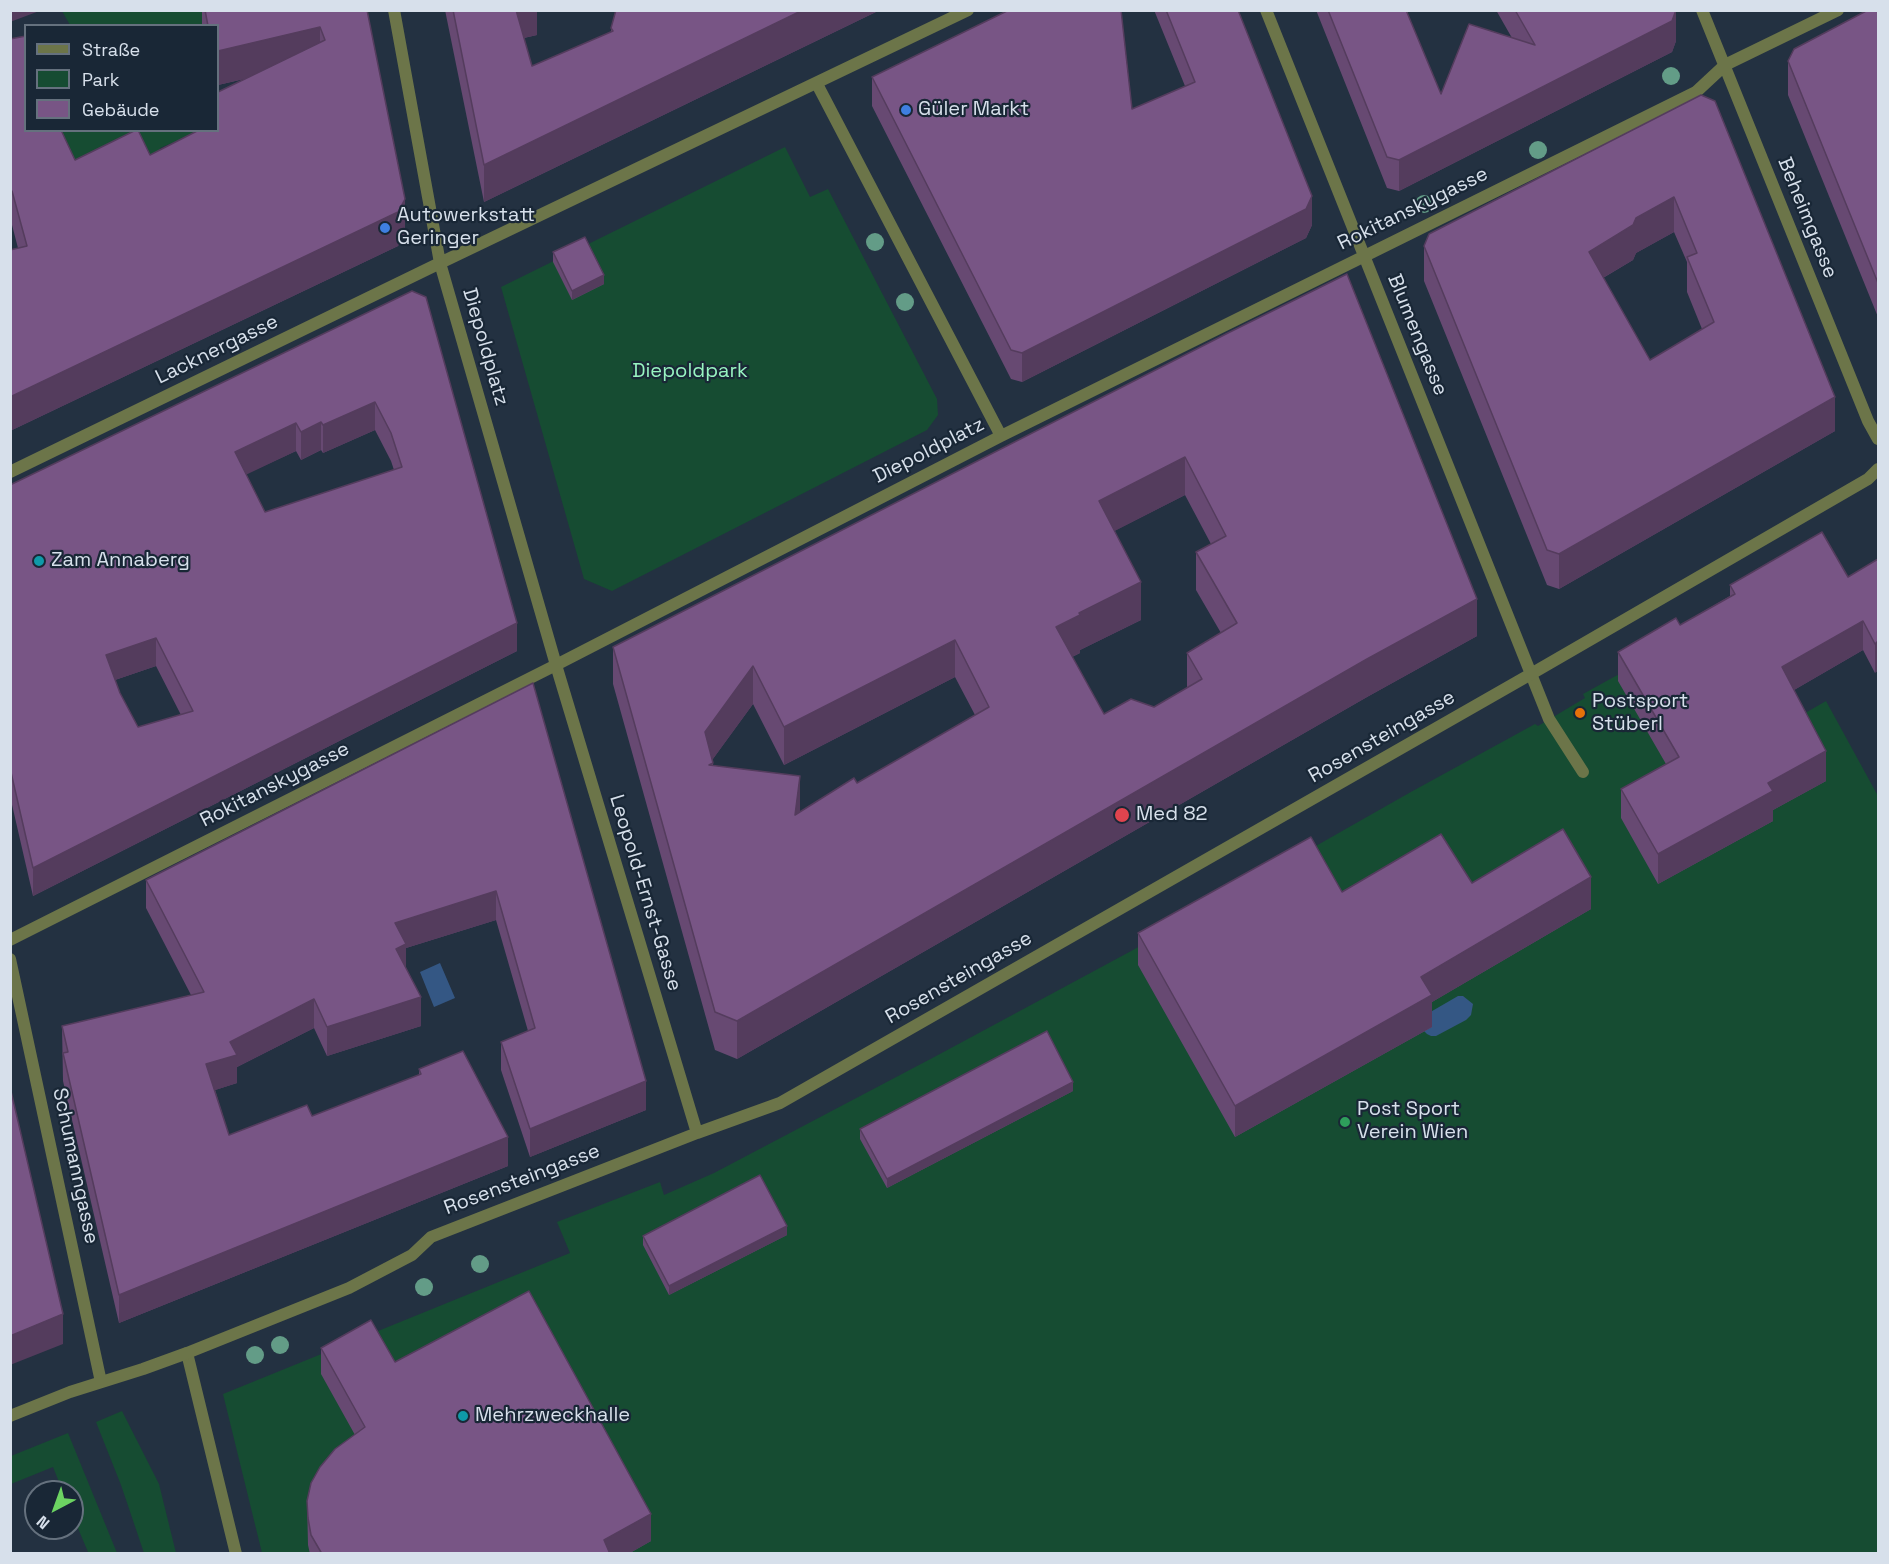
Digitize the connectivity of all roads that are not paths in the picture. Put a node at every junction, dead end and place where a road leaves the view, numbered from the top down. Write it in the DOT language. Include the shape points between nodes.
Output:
graph roads {
  1 [pos="394,10"];
  2 [pos="968,10"];
  3 [pos="1266,10"];
  4 [pos="1702,10"];
  5 [pos="1838,10"];
  6 [pos="1725,65"];
  7 [pos="817,84"];
  8 [pos="1364,255"];
  9 [pos="440,263"];
  10 [pos="1001,436"];
  11 [pos="1878,439"];
  12 [pos="1878,469"];
  13 [pos="10,472"];
  14 [pos="556,665"];
  15 [pos="1531,675"];
  16 [pos="1582,772"];
  17 [pos="10,939"];
  18 [pos="10,959"];
  19 [pos="697,1133"];
  20 [pos="187,1353"];
  21 [pos="101,1382"];
  22 [pos="10,1416"];
  23 [pos="236,1554"];
  1 -- 9 [label="street"];
  2 -- 7 [label="street"];
  3 -- 8 [label="street, Blumengasse"];
  4 -- 6 [label="street, Beheimgasse"];
  5 -- 6 [label="street, Rokitanskygasse"];
  6 -- 8 [label="street, Rokitanskygasse" via="1696,92"];
  6 -- 11 [label="street, Beheimgasse"];
  7 -- 9 [label="street"];
  7 -- 10 [label="street, Diepoldplatz"];
  8 -- 10 [label="street, Rokitanskygasse"];
  8 -- 15 [label="street, Blumengasse"];
  9 -- 13 [label="street, Lacknergasse"];
  9 -- 14 [label="street, Diepoldplatz"];
  10 -- 14 [label="street, Diepoldplatz"];
  12 -- 15 [label="street, Rosensteingasse" via="1868,479"];
  14 -- 17 [label="street, Rokitanskygasse"];
  14 -- 19 [label="street, Leopold-Ernst-Gasse"];
  15 -- 16 [label="street, Blumengasse" via="1549,719"];
  15 -- 19 [label="street, Rosensteingasse" via="780,1103"];
  18 -- 21 [label="street, Schumanngasse"];
  19 -- 20 [label="street, Rosensteingasse" via="431,1237 412,1256 349,1288"];
  20 -- 21 [label="street, Rosensteingasse"];
  20 -- 23 [label="street"];
  21 -- 22 [label="street, Rosensteingasse"];
}
